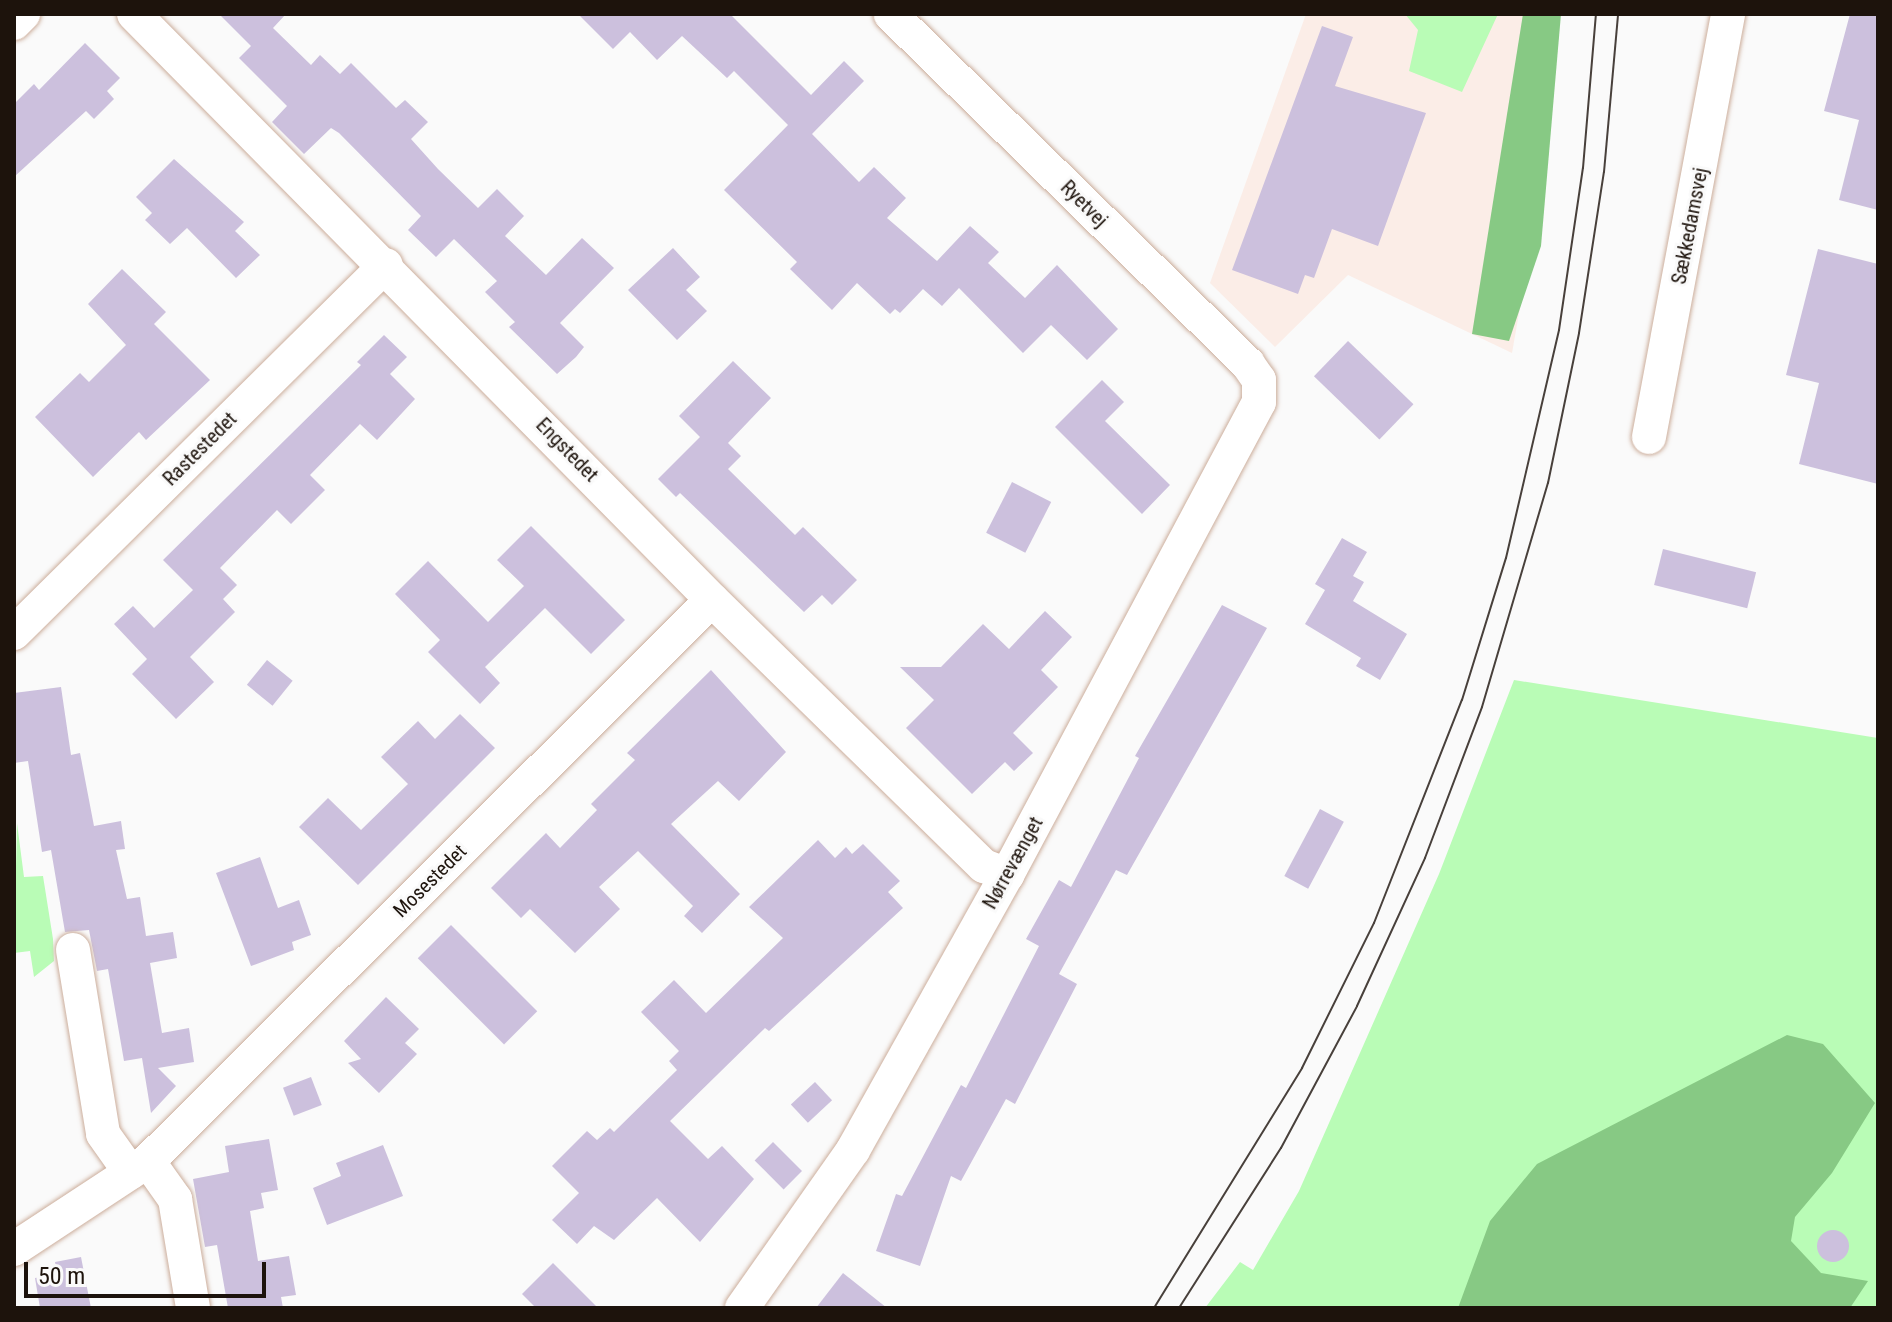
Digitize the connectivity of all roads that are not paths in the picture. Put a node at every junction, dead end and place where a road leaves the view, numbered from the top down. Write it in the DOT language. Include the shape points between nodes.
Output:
graph roads {
  1 [pos="23,14"];
  2 [pos="134,14"];
  3 [pos="891,14"];
  4 [pos="1728,14"];
  5 [pos="14,23"];
  6 [pos="386,265"];
  7 [pos="1259,402"];
  8 [pos="1649,437"];
  9 [pos="712,600"];
  10 [pos="14,633"];
  11 [pos="1007,875"];
  12 [pos="73,950"];
  13 [pos="139,1167"];
  14 [pos="14,1249"];
  15 [pos="193,1308"];
  16 [pos="742,1308"];
  1 -- 5 [label="street"];
  2 -- 6 [label="street, Engstedet"];
  3 -- 7 [label="street, Ryetvej" via="1248,364 1259,380"];
  4 -- 8 [label="street, Sækkedamsvej"];
  6 -- 9 [label="street, Engstedet"];
  6 -- 10 [label="street, Rastestedet"];
  7 -- 11 [label="street, Nørrevænget"];
  9 -- 11 [label="street, Engstedet" via="984,866"];
  9 -- 13 [label="street, Mosestedet"];
  11 -- 16 [label="street, Nørrevænget" via="853,1150"];
  12 -- 13 [label="street" via="103,1134"];
  13 -- 14 [label="street, Mosestedet"];
  13 -- 15 [label="street" via="175,1199"];
}
